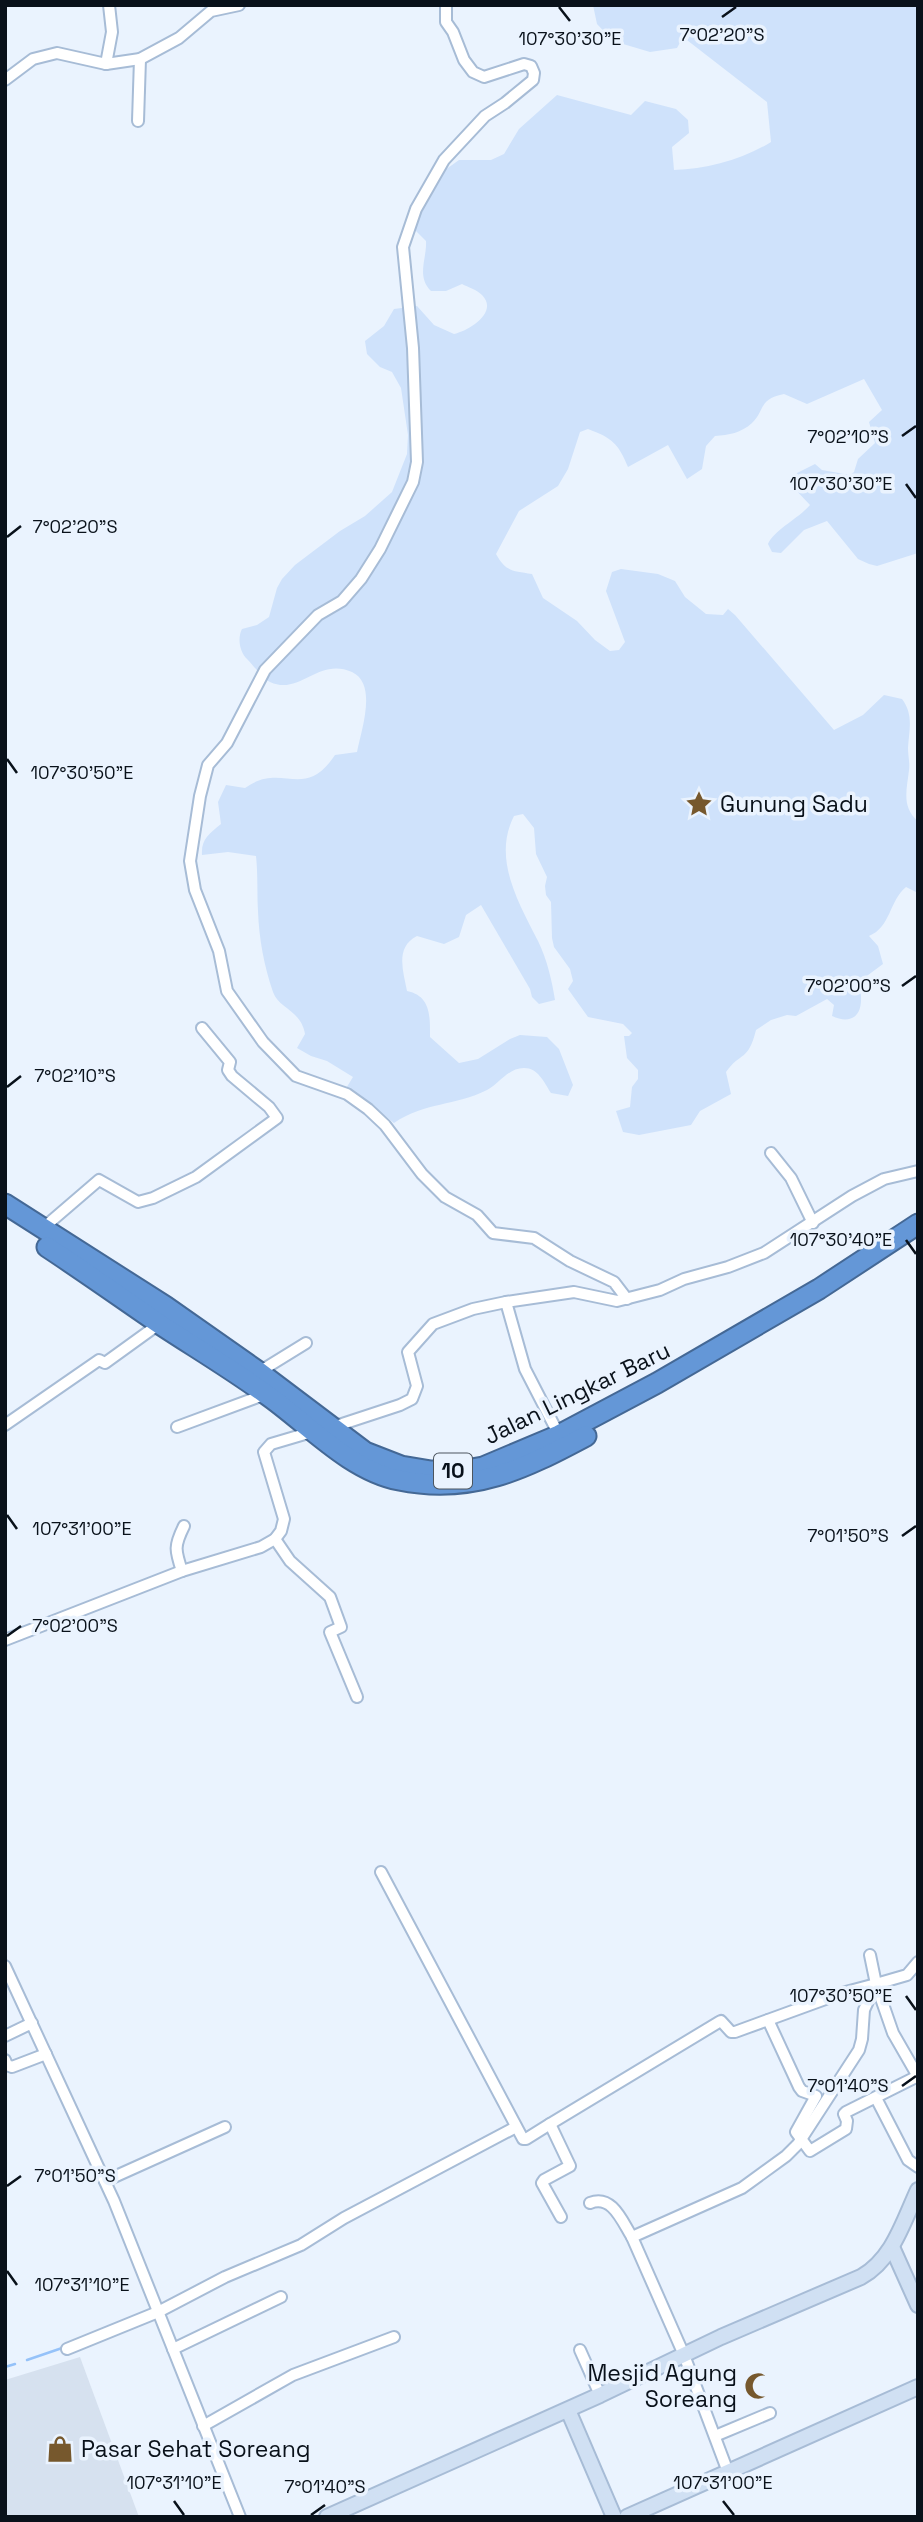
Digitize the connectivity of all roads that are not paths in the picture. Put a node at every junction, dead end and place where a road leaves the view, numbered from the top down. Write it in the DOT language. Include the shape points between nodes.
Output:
graph roads {
  1 [pos="109,5"];
  2 [pos="239,5"];
  3 [pos="446,5"];
  4 [pos="214,8"];
  5 [pos="140,59"];
  6 [pos="106,64"];
  7 [pos="5,80"];
  8 [pos="138,121"];
  9 [pos="202,1028"];
  10 [pos="771,1153"];
  11 [pos="918,1171"];
  12 [pos="5,1204"];
  13 [pos="5,1219"];
  14 [pos="813,1223"];
  15 [pos="918,1224"];
  16 [pos="43,1229"];
  17 [pos="918,1240"];
  18 [pos="627,1299"];
  19 [pos="506,1302"];
  20 [pos="159,1324"];
  21 [pos="306,1343"];
  22 [pos="259,1372"];
  23 [pos="266,1394"];
  24 [pos="5,1425"];
  25 [pos="177,1427"];
  26 [pos="323,1429"];
  27 [pos="559,1435"];
  28 [pos="184,1526"];
  29 [pos="275,1539"];
  30 [pos="182,1571"];
  31 [pos="5,1640"];
  32 [pos="357,1697"];
  33 [pos="381,1872"];
  34 [pos="870,1955"];
  35 [pos="918,1962"];
  36 [pos="5,1966"];
  37 [pos="877,1988"];
  38 [pos="11,1993"];
  39 [pos="768,2020"];
  40 [pos="32,2023"];
  41 [pos="5,2036"];
  42 [pos="46,2054"];
  43 [pos="5,2060"];
  44 [pos="876,2098"];
  45 [pos="550,2124"];
  46 [pos="225,2127"];
  47 [pos="516,2127"];
  48 [pos="800,2137"];
  49 [pos="918,2167"];
  50 [pos="105,2181"];
  51 [pos="918,2190"];
  52 [pos="590,2203"];
  53 [pos="561,2217"];
  54 [pos="632,2237"];
  55 [pos="892,2247"];
  56 [pos="281,2297"];
  57 [pos="918,2305"];
  58 [pos="158,2312"];
  59 [pos="394,2337"];
  60 [pos="67,2349"];
  61 [pos="173,2349"];
  62 [pos="580,2350"];
  63 [pos="684,2355"];
  64 [pos="918,2387"];
  65 [pos="600,2395"];
  66 [pos="568,2410"];
  67 [pos="770,2413"];
  68 [pos="203,2426"];
  69 [pos="715,2437"];
  70 [pos="728,2472"];
  71 [pos="240,2517"];
  72 [pos="327,2517"];
  73 [pos="614,2517"];
  74 [pos="628,2517"];
  1 -- 6 [label="street" via="112,32"];
  2 -- 4 [label="street"];
  3 -- 18 [label="street" via="446,22 473,72 484,77 524,64 531,66 533,80 485,116 444,160 416,209 403,247 413,348 417,462 413,482 361,579 265,670 227,743 208,765 189,868 217,943 227,991 289,1071 347,1094 368,1109 444,1197 477,1215 493,1233 534,1238 614,1282"];
  4 -- 5 [label="street" via="179,38"];
  5 -- 6 [label="street"];
  5 -- 8 [label="street"];
  6 -- 7 [label="street" via="57,53 33,59"];
  9 -- 16 [label="street" via="230,1062 232,1076 277,1118 196,1177 153,1198 135,1202 99,1180"];
  10 -- 14 [label="street" via="791,1178"];
  11 -- 14 [label="street" via="884,1179"];
  12 -- 16 [label="highway, Jalan Lingkar Baru / 10"];
  13 -- 20 [label="highway, Jalan Lingkar Baru / 10"];
  14 -- 18 [label="street" via="728,1268"];
  15 -- 27 [label="highway, Jalan Lingkar Baru / 10" via="819,1289"];
  16 -- 22 [label="highway, Jalan Lingkar Baru / 10"];
  17 -- 26 [label="highway, Jalan Lingkar Baru / 10" via="663,1395 534,1463 490,1479 462,1485 391,1478 364,1467"];
  18 -- 19 [label="street" via="611,1301 574,1292"];
  19 -- 26 [label="street" via="433,1324 408,1352 417,1386 412,1399"];
  19 -- 27 [label="street" via="525,1369"];
  20 -- 23 [label="highway, Jalan Lingkar Baru / 10"];
  20 -- 24 [label="street"];
  21 -- 22 [label="street"];
  22 -- 26 [label="highway, Jalan Lingkar Baru / 10"];
  23 -- 25 [label="street"];
  23 -- 26 [label="highway, Jalan Lingkar Baru / 10"];
  26 -- 27 [label="highway, Jalan Lingkar Baru / 10" via="381,1460 431,1471 483,1467"];
  26 -- 29 [label="street" via="271,1444 264,1452 284,1519"];
  28 -- 30 [label="street" via="176,1552"];
  29 -- 30 [label="street"];
  29 -- 32 [label="street" via="290,1561 330,1597 341,1627 330,1632"];
  30 -- 31 [label="street"];
  33 -- 47 [label="street"];
  34 -- 37 [label="street"];
  35 -- 37 [label="street" via="907,1975"];
  36 -- 38 [label="street"];
  37 -- 39 [label="street" via="842,1993"];
  37 -- 44 [label="street" via="892,2033 916,2073 913,2080"];
  37 -- 48 [label="street" via="864,2010 859,2050"];
  38 -- 40 [label="street"];
  39 -- 45 [label="street" via="735,2032 721,2021"];
  39 -- 48 [label="street" via="799,2087 816,2096 798,2127"];
  40 -- 41 [label="street"];
  40 -- 42 [label="street"];
  42 -- 43 [label="street" via="12,2067"];
  42 -- 50 [label="street"];
  44 -- 48 [label="street" via="844,2114 846,2129 814,2150"];
  44 -- 49 [label="street" via="908,2160"];
  45 -- 47 [label="street" via="524,2140"];
  45 -- 53 [label="street" via="570,2166 542,2183"];
  46 -- 50 [label="street"];
  47 -- 58 [label="street" via="301,2245"];
  48 -- 54 [label="street" via="781,2160 742,2188"];
  50 -- 58 [label="street"];
  51 -- 55 [label="main road"];
  52 -- 54 [label="street" via="609,2203"];
  54 -- 63 [label="street"];
  55 -- 57 [label="main road"];
  55 -- 63 [label="main road" via="874,2270 861,2277"];
  56 -- 61 [label="street"];
  58 -- 60 [label="street"];
  58 -- 61 [label="street"];
  59 -- 68 [label="street" via="293,2375"];
  61 -- 68 [label="street"];
  62 -- 65 [label="street"];
  63 -- 65 [label="main road"];
  63 -- 69 [label="street"];
  64 -- 70 [label="main road"];
  65 -- 66 [label="main road"];
  66 -- 72 [label="main road"];
  66 -- 73 [label="main road"];
  67 -- 69 [label="street"];
  68 -- 71 [label="street"];
  69 -- 70 [label="street"];
  70 -- 74 [label="main road"];
}
